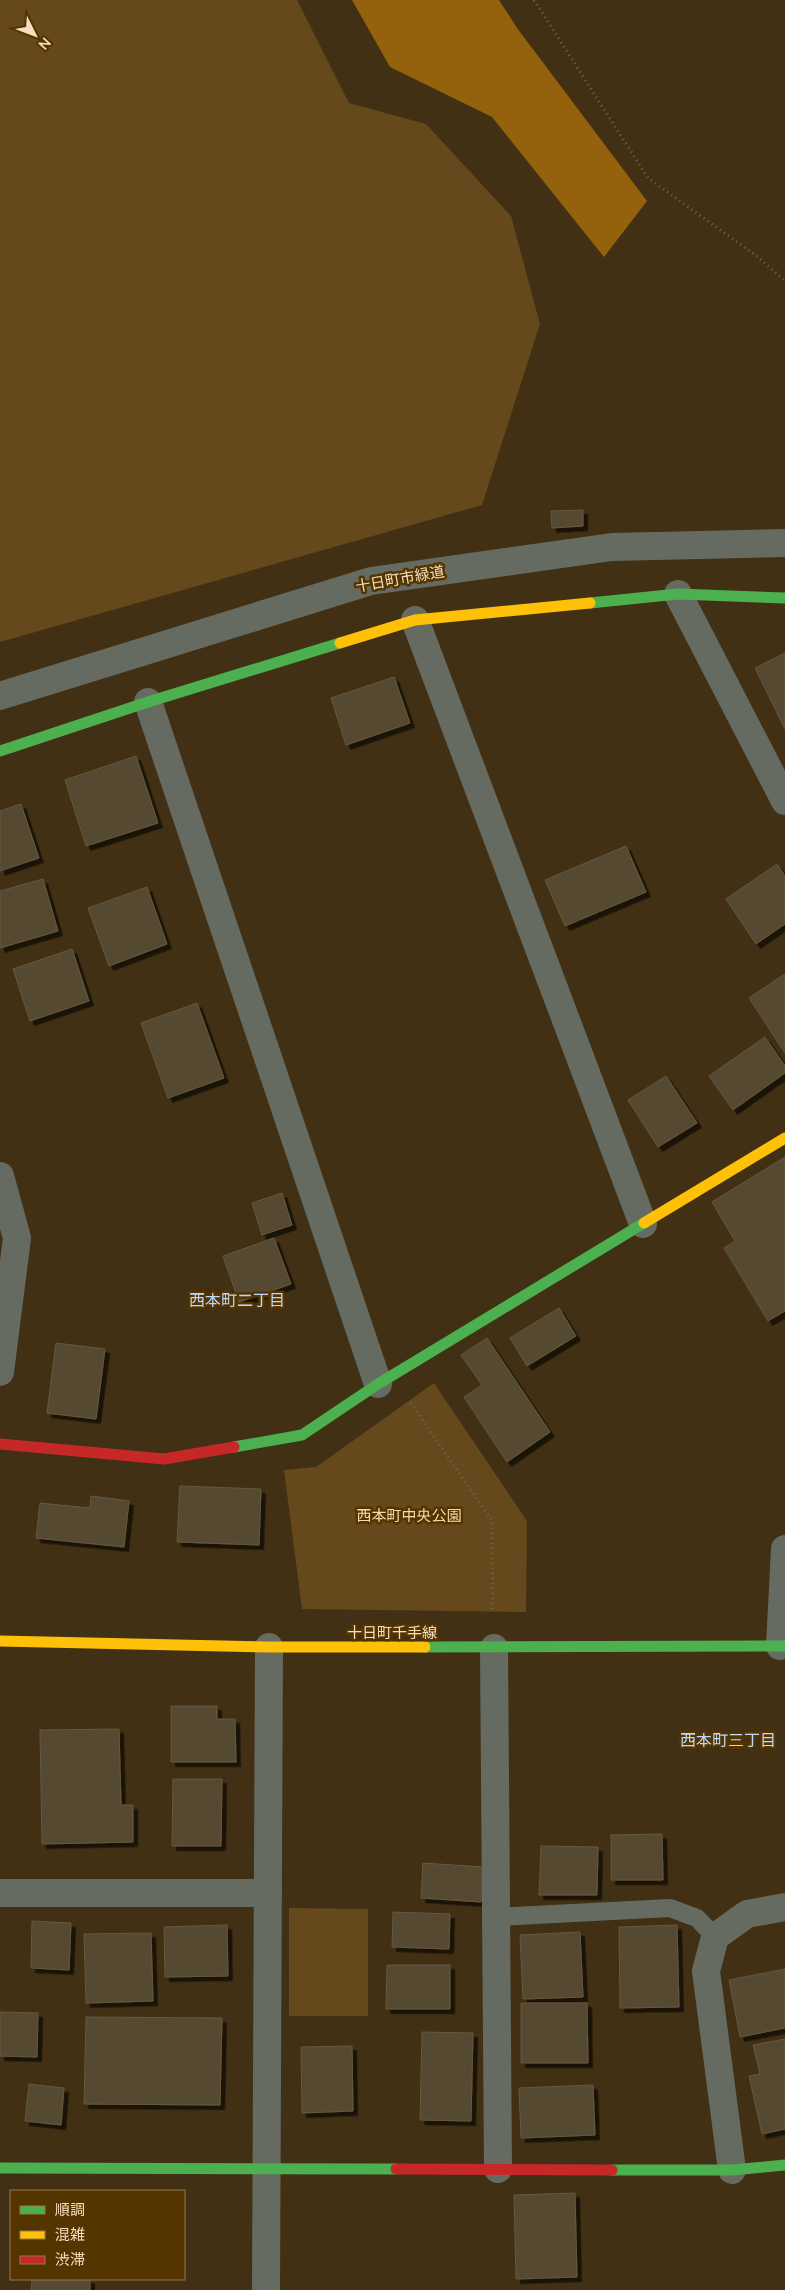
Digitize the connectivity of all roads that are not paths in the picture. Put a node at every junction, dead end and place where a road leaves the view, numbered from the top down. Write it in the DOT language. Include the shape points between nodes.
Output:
graph roads {
  1 [pos="785,543"];
  2 [pos="678,594"];
  3 [pos="785,598"];
  4 [pos="415,620"];
  5 [pos="0,696"];
  6 [pos="148,702"];
  7 [pos="0,751"];
  8 [pos="785,801"];
  9 [pos="785,1138"];
  10 [pos="0,1176"];
  11 [pos="643,1224"];
  12 [pos="0,1372"];
  13 [pos="385,1380"];
  14 [pos="0,1444"];
  15 [pos="785,1549"];
  16 [pos="0,1641"];
  17 [pos="782,1646"];
  18 [pos="269,1648"];
  19 [pos="494,1648"];
  20 [pos="0,1892"];
  21 [pos="268,1893"];
  22 [pos="785,1907"];
  23 [pos="496,1917"];
  24 [pos="715,1937"];
  25 [pos="785,2165"];
  26 [pos="0,2168"];
  27 [pos="267,2169"];
  28 [pos="498,2169"];
  29 [pos="732,2170"];
  30 [pos="266,2290"];
  1 -- 5 [label="street, 十日町市緑道" via="612,547 372,581"];
  2 -- 3 [label="street"];
  2 -- 4 [label="street"];
  2 -- 8 [label="street"];
  4 -- 6 [label="street"];
  4 -- 11 [label="street"];
  6 -- 7 [label="street"];
  6 -- 13 [label="street"];
  9 -- 11 [label="street"];
  10 -- 12 [label="street" via="17,1238"];
  11 -- 13 [label="street"];
  13 -- 14 [label="street" via="302,1435 164,1458"];
  15 -- 17 [label="street"];
  16 -- 18 [label="street, 十日町千手線"];
  17 -- 19 [label="street, 十日町千手線"];
  18 -- 19 [label="street, 十日町千手線"];
  18 -- 21 [label="street"];
  19 -- 23 [label="street"];
  20 -- 21 [label="street"];
  21 -- 27 [label="street"];
  22 -- 24 [label="street" via="746,1914"];
  23 -- 24 [label="lane" via="670,1908 697,1918"];
  23 -- 28 [label="street"];
  24 -- 29 [label="street" via="706,1971"];
  25 -- 29 [label="street"];
  26 -- 27 [label="street"];
  27 -- 28 [label="street"];
  27 -- 30 [label="street"];
  28 -- 29 [label="street"];
}
